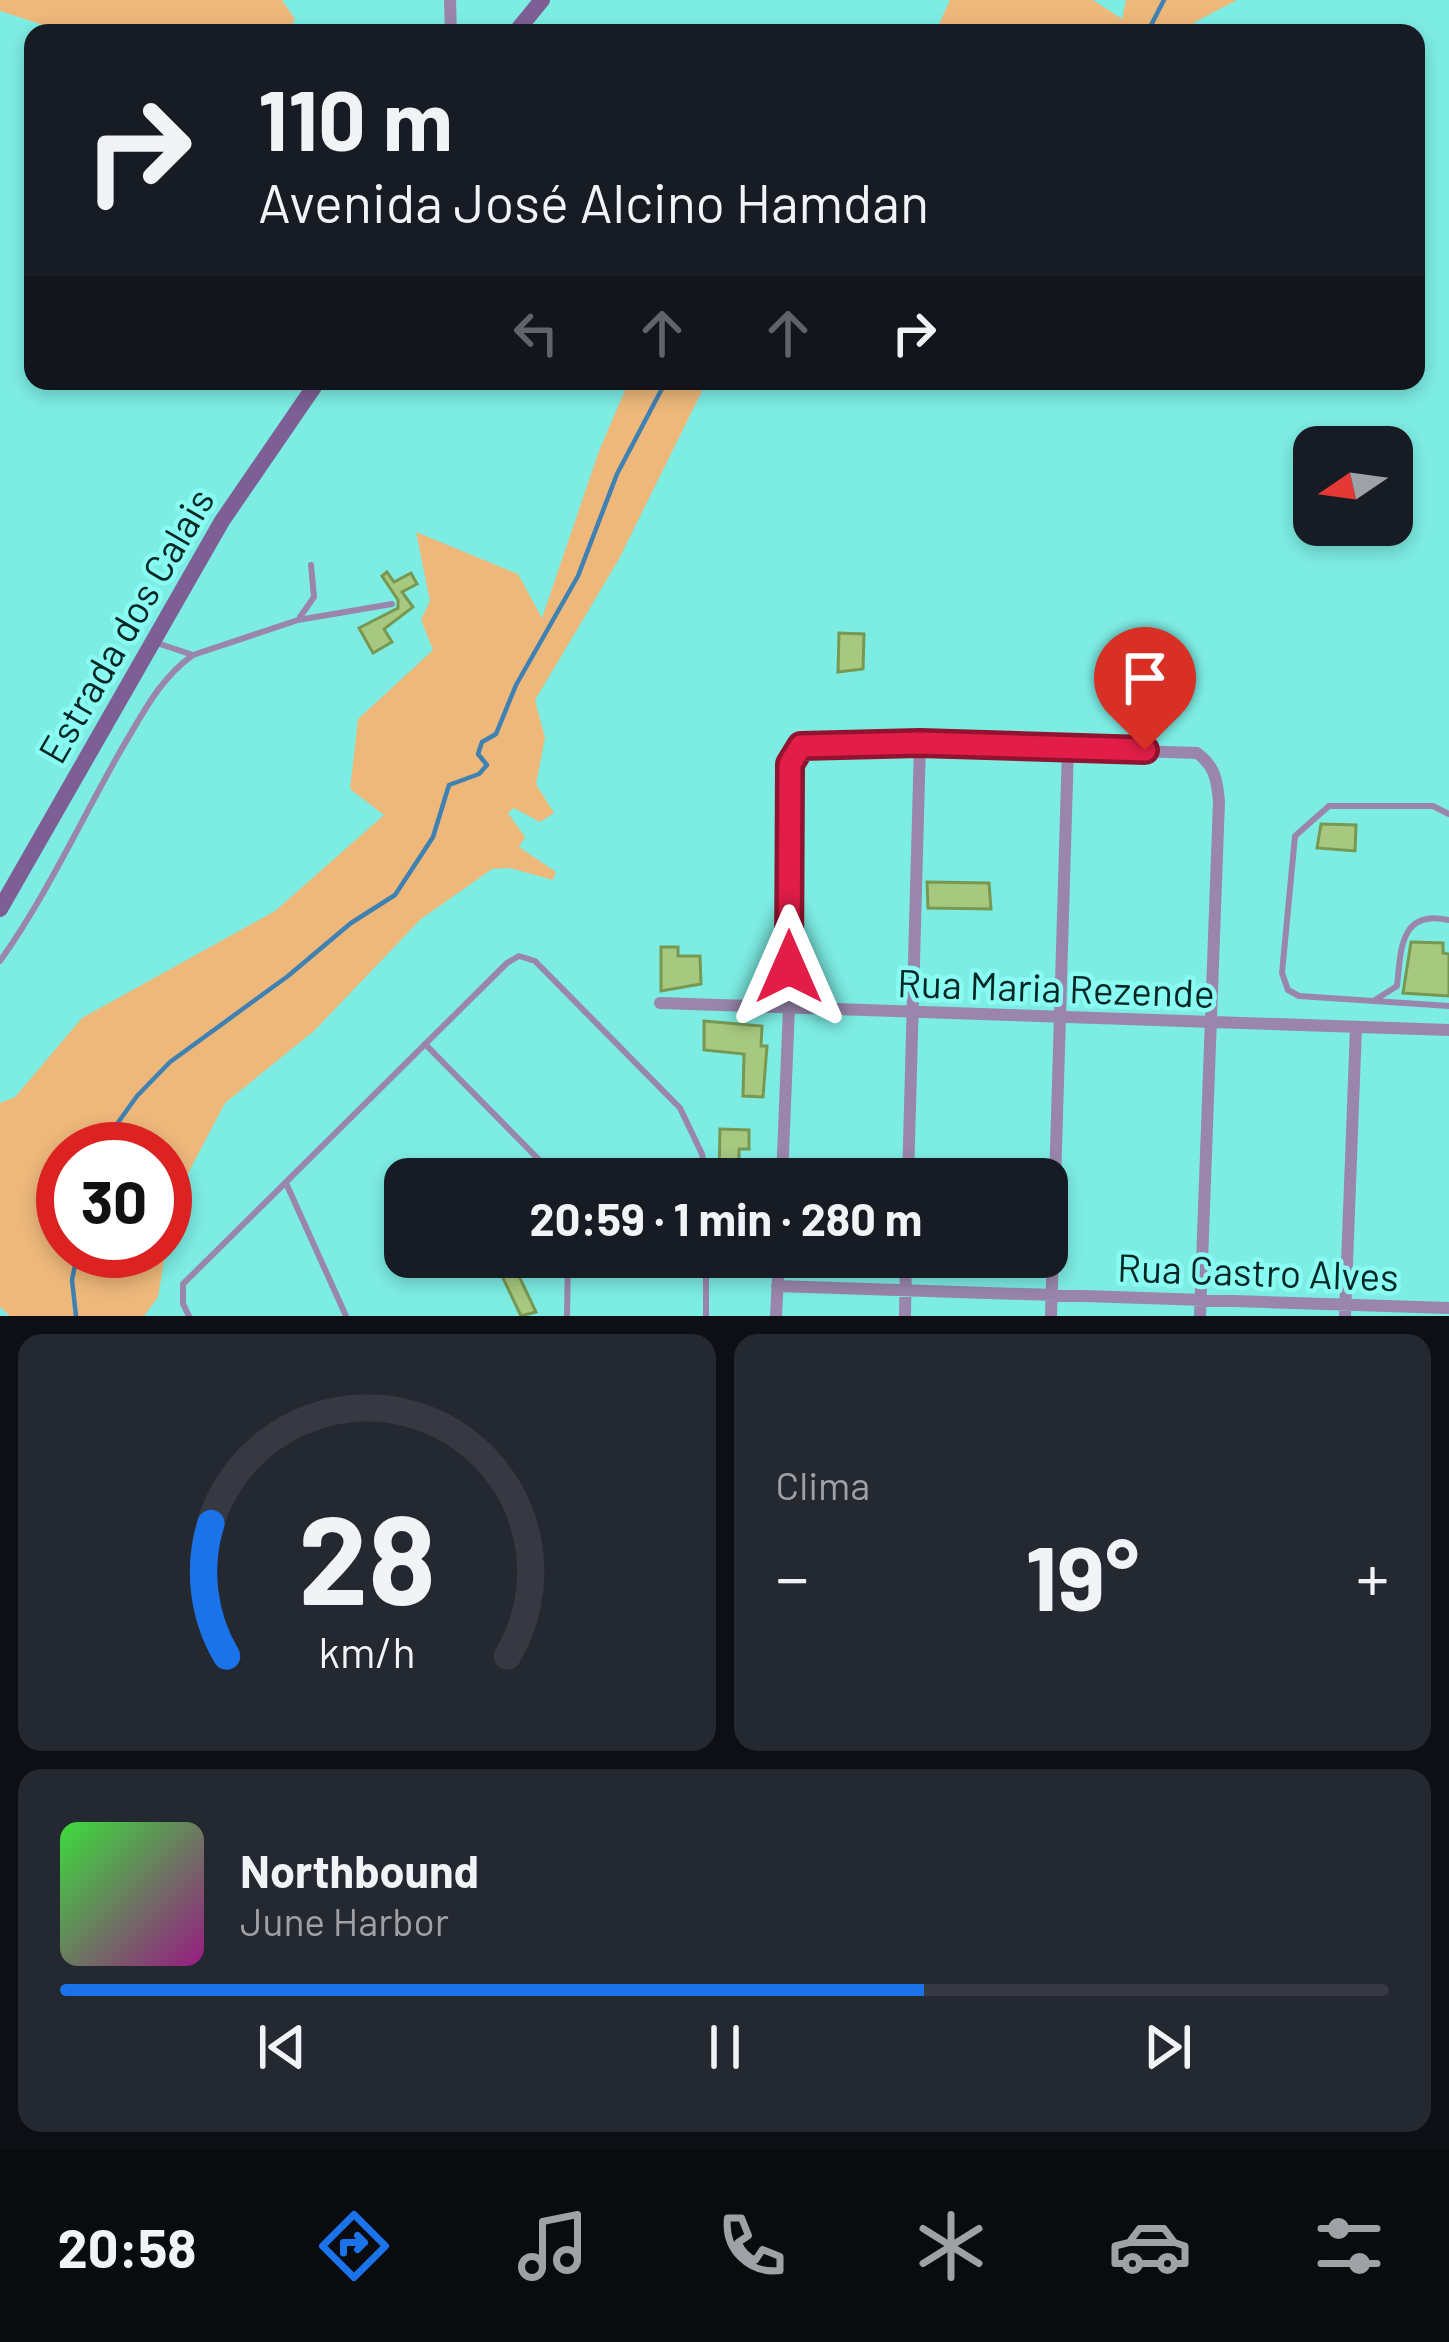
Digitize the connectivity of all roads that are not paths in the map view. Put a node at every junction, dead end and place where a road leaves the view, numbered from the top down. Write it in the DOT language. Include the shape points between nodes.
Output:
graph roads {
  1 [pos="542,0"];
  2 [pos="522,24"];
  3 [pos="312,390"];
  4 [pos="311,566"];
  5 [pos="392,604"];
  6 [pos="298,620"];
  7 [pos="154,642"];
  8 [pos="194,655"];
  9 [pos="920,743"];
  10 [pos="1069,748"];
  11 [pos="1449,814"];
  12 [pos="0,908"];
  13 [pos="1449,920"];
  14 [pos="0,961"];
  15 [pos="1372,1001"];
  16 [pos="661,1003"];
  17 [pos="1449,1006"];
  18 [pos="789,1007"];
  19 [pos="913,1012"];
  20 [pos="1061,1017"];
  21 [pos="1211,1022"];
  22 [pos="1356,1027"];
  23 [pos="1449,1030"];
  24 [pos="425,1044"];
  25 [pos="537,1158"];
  26 [pos="702,1158"];
  27 [pos="783,1158"];
  28 [pos="909,1158"];
  29 [pos="286,1183"];
  30 [pos="568,1278"];
  31 [pos="706,1278"];
  32 [pos="777,1278"];
  33 [pos="905,1278"];
  34 [pos="777,1286"];
  35 [pos="905,1289"];
  36 [pos="1052,1294"];
  37 [pos="1201,1299"];
  38 [pos="1449,1308"];
  39 [pos="1345,1310"];
  40 [pos="189,1316"];
  41 [pos="346,1316"];
  42 [pos="567,1316"];
  43 [pos="706,1316"];
  44 [pos="776,1316"];
  45 [pos="904,1316"];
  46 [pos="1051,1316"];
  47 [pos="1200,1316"];
  1 -- 2 [label="street"];
  3 -- 7 [label="street, Estrada dos Calais" via="242,489"];
  4 -- 6 [label="lane" via="314,597"];
  5 -- 6 [label="lane"];
  6 -- 8 [label="lane"];
  7 -- 8 [label="lane"];
  7 -- 12 [label="street, Estrada dos Calais"];
  8 -- 14 [label="lane" via="152,697"];
  9 -- 10 [label="street"];
  9 -- 18 [label="street" via="796,750"];
  9 -- 19 [label="street"];
  10 -- 20 [label="street"];
  10 -- 21 [label="street" via="1183,751 1210,763 1219,801"];
  11 -- 15 [label="lane" via="1432,806 1329,806 1295,836 1283,983 1299,996"];
  13 -- 15 [label="lane" via="1430,917 1402,936 1397,986"];
  15 -- 17 [label="lane"];
  16 -- 18 [label="street, Rua Maria Rezende"];
  18 -- 19 [label="street, Rua Maria Rezende"];
  18 -- 27 [label="street"];
  19 -- 20 [label="street, Rua Maria Rezende"];
  19 -- 28 [label="street"];
  20 -- 21 [label="street, Rua Maria Rezende"];
  20 -- 36 [label="street"];
  21 -- 22 [label="street, Rua Maria Rezende"];
  21 -- 37 [label="street"];
  22 -- 23 [label="street, Rua Maria Rezende"];
  22 -- 39 [label="street"];
  24 -- 25 [label="lane"];
  24 -- 26 [label="lane" via="507,963 519,956 535,962 680,1108"];
  24 -- 29 [label="lane"];
  29 -- 40 [label="lane" via="183,1284"];
  29 -- 41 [label="lane"];
  30 -- 42 [label="lane"];
  31 -- 43 [label="lane"];
  32 -- 34 [label="street"];
  33 -- 35 [label="street"];
  34 -- 35 [label="street, Rua Castro Alves"];
  34 -- 44 [label="street"];
  35 -- 36 [label="street, Rua Castro Alves"];
  35 -- 45 [label="street"];
  36 -- 37 [label="street, Rua Castro Alves"];
  36 -- 46 [label="street"];
  37 -- 39 [label="street, Rua Castro Alves"];
  37 -- 47 [label="street"];
  38 -- 39 [label="street, Rua Castro Alves"];
}
